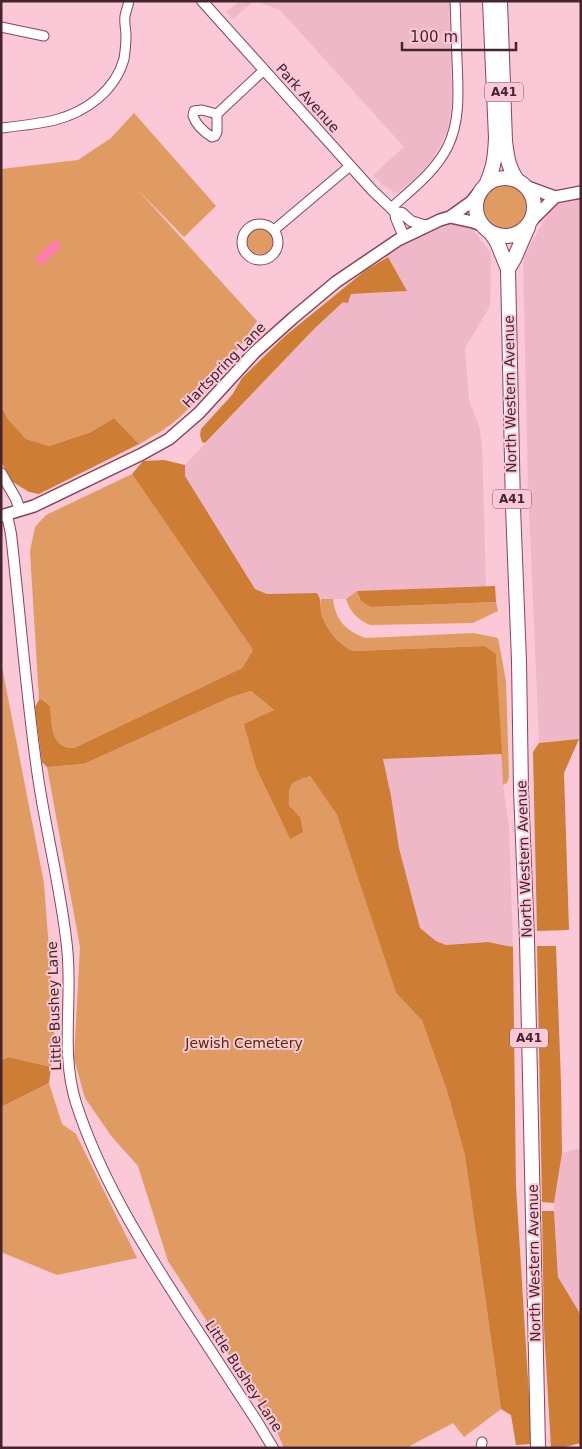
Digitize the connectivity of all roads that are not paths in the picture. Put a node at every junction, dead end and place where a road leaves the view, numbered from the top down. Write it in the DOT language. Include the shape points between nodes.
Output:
graph roads {
  1 [pos="129,1"];
  2 [pos="202,1"];
  3 [pos="455,1"];
  4 [pos="490,1"];
  5 [pos="500,1"];
  6 [pos="1,27"];
  7 [pos="44,36"];
  8 [pos="264,70"];
  9 [pos="216,114"];
  10 [pos="1,128"];
  11 [pos="350,166"];
  12 [pos="521,183"];
  13 [pos="483,188"];
  14 [pos="581,192"];
  15 [pos="555,197"];
  16 [pos="393,210"];
  17 [pos="450,217"];
  18 [pos="530,222"];
  19 [pos="428,226"];
  20 [pos="487,229"];
  21 [pos="274,230"];
  22 [pos="404,237"];
  23 [pos="508,269"];
  24 [pos="1,473"];
  25 [pos="20,510"];
  26 [pos="4,516"];
  27 [pos="273,1448"];
  28 [pos="538,1448"];
  1 -- 10 [label="street" via="125,17 124,57 113,83 104,93 69,116"];
  2 -- 8 [label="street, Park Avenue"];
  3 -- 16 [label="street" via="458,80 455,127 448,147 434,167"];
  4 -- 13 [label="highway, A41" via="496,147 493,169"];
  5 -- 12 [label="highway, A41" via="505,141 508,162"];
  6 -- 7 [label="street"];
  8 -- 9 [label="street"];
  8 -- 11 [label="street, Park Avenue"];
  11 -- 16 [label="street, Park Avenue"];
  11 -- 21 [label="street"];
  12 -- 13 [label="highway" via="500,178"];
  12 -- 15 [label="main road"];
  12 -- 18 [label="highway" via="533,197 534,213"];
  13 -- 17 [label="main road, Hartspring Lane" via="471,202"];
  13 -- 20 [label="highway" via="476,210"];
  14 -- 15 [label="main road"];
  15 -- 18 [label="main road"];
  16 -- 19 [label="street, Park Avenue" via="417,224"];
  16 -- 22 [label="street, Park Avenue"];
  17 -- 19 [label="main road, Hartspring Lane"];
  17 -- 20 [label="main road"];
  18 -- 20 [label="highway" via="510,236 501,236"];
  18 -- 23 [label="highway, North Western Avenue / A41"];
  19 -- 22 [label="main road, Hartspring Lane"];
  20 -- 23 [label="highway, North Western Avenue / A41" via="497,242"];
  21 -- 21 [label="street" via="279,239 273,255 256,259 246,252 243,236 251,226 263,223"];
  22 -- 25 [label="main road, Hartspring Lane" via="336,282 293,318 169,439"];
  23 -- 28 [label="highway, North Western Avenue / A41"];
  24 -- 25 [label="street"];
  25 -- 26 [label="main road, Hartspring Lane"];
  26 -- 27 [label="street, Little Bushey Lane" via="11,534 37,771 68,948 71,1087 93,1148 130,1222"];
}
